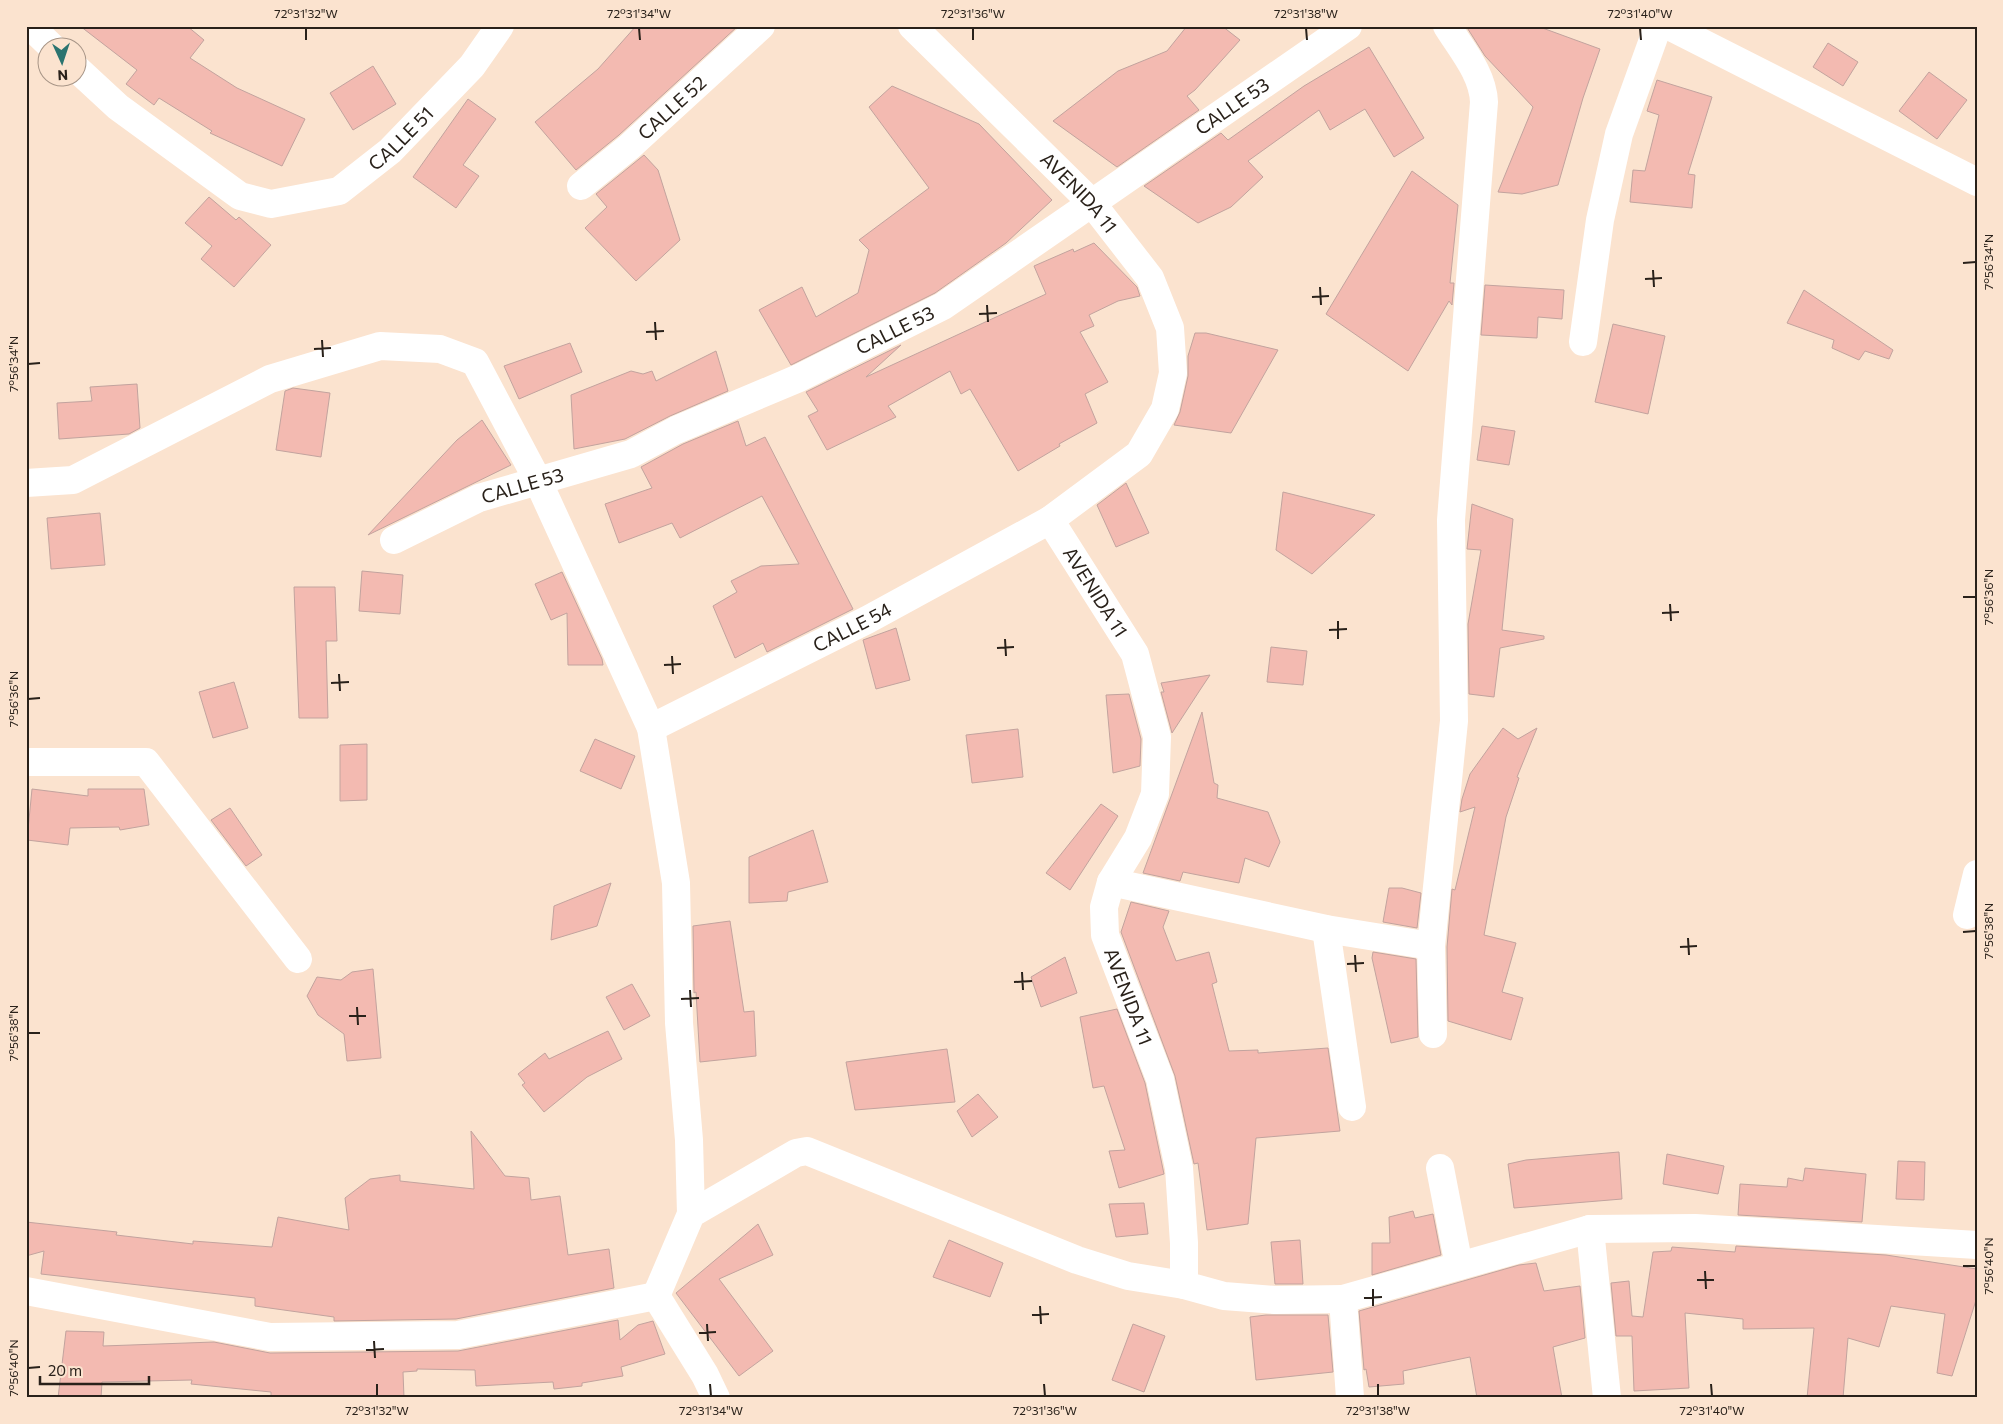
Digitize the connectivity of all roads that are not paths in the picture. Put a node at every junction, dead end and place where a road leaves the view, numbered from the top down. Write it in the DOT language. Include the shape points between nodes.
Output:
graph roads {
  1 [pos="30,26"];
  2 [pos="500,26"];
  3 [pos="761,26"];
  4 [pos="912,26"];
  5 [pos="1348,26"];
  6 [pos="1447,26"];
  7 [pos="1658,26"];
  8 [pos="1669,26"];
  9 [pos="43,38"];
  10 [pos="88,79"];
  11 [pos="1977,182"];
  12 [pos="581,186"];
  13 [pos="1092,202"];
  14 [pos="1583,342"];
  15 [pos="538,481"];
  16 [pos="26,483"];
  17 [pos="1050,520"];
  18 [pos="394,540"];
  19 [pos="651,728"];
  20 [pos="26,762"];
  21 [pos="1977,874"];
  22 [pos="1111,882"];
  23 [pos="1967,915"];
  24 [pos="1326,929"];
  25 [pos="1431,946"];
  26 [pos="298,959"];
  27 [pos="1433,1034"];
  28 [pos="1352,1107"];
  29 [pos="1440,1168"];
  30 [pos="691,1214"];
  31 [pos="1590,1228"];
  32 [pos="1977,1245"];
  33 [pos="1459,1266"];
  34 [pos="1184,1285"];
  35 [pos="26,1290"];
  36 [pos="656,1296"];
  37 [pos="1343,1299"];
  38 [pos="716,1398"];
  39 [pos="1350,1398"];
  40 [pos="1607,1398"];
  1 -- 9 [label="street"];
  2 -- 10 [label="street, CALLE 51" via="472,66 390,151 339,191 271,204 240,196 118,107"];
  3 -- 12 [label="street, CALLE 52" via="629,147"];
  4 -- 13 [label="street, AVENIDA 11"];
  5 -- 13 [label="street, CALLE 53"];
  6 -- 25 [label="street" via="1480,78 1484,102 1451,520 1454,721"];
  7 -- 14 [label="street" via="1619,134 1600,220"];
  8 -- 11 [label="street"];
  13 -- 15 [label="street, CALLE 53" via="943,306 799,378 676,430 631,454"];
  13 -- 17 [label="street, AVENIDA 11" via="1150,278 1170,328 1173,373 1165,409 1139,454"];
  15 -- 16 [label="street" via="475,362 440,349 380,346 270,379 73,480"];
  15 -- 18 [label="street, CALLE 53" via="479,498"];
  15 -- 19 [label="street"];
  17 -- 19 [label="street, CALLE 54" via="866,620"];
  17 -- 22 [label="street, AVENIDA 11" via="1135,654 1157,737 1156,794 1138,838"];
  19 -- 30 [label="street" via="676,883 679,1023 689,1140"];
  20 -- 26 [label="street" via="146,762"];
  21 -- 23 [label="street"];
  22 -- 24 [label="street"];
  22 -- 34 [label="street, AVENIDA 11" via="1104,907 1105,935 1160,1079 1179,1168"];
  24 -- 25 [label="street"];
  24 -- 28 [label="street"];
  25 -- 27 [label="street"];
  29 -- 33 [label="street"];
  30 -- 34 [label="street" via="796,1153 807,1151 1077,1260 1128,1276"];
  30 -- 36 [label="street"];
  31 -- 32 [label="street" via="1695,1228"];
  31 -- 33 [label="street"];
  31 -- 40 [label="street"];
  33 -- 37 [label="street"];
  34 -- 37 [label="street" via="1224,1296 1275,1300"];
  35 -- 36 [label="street" via="270,1337 458,1335"];
  36 -- 38 [label="street"];
  37 -- 39 [label="street"];
}
